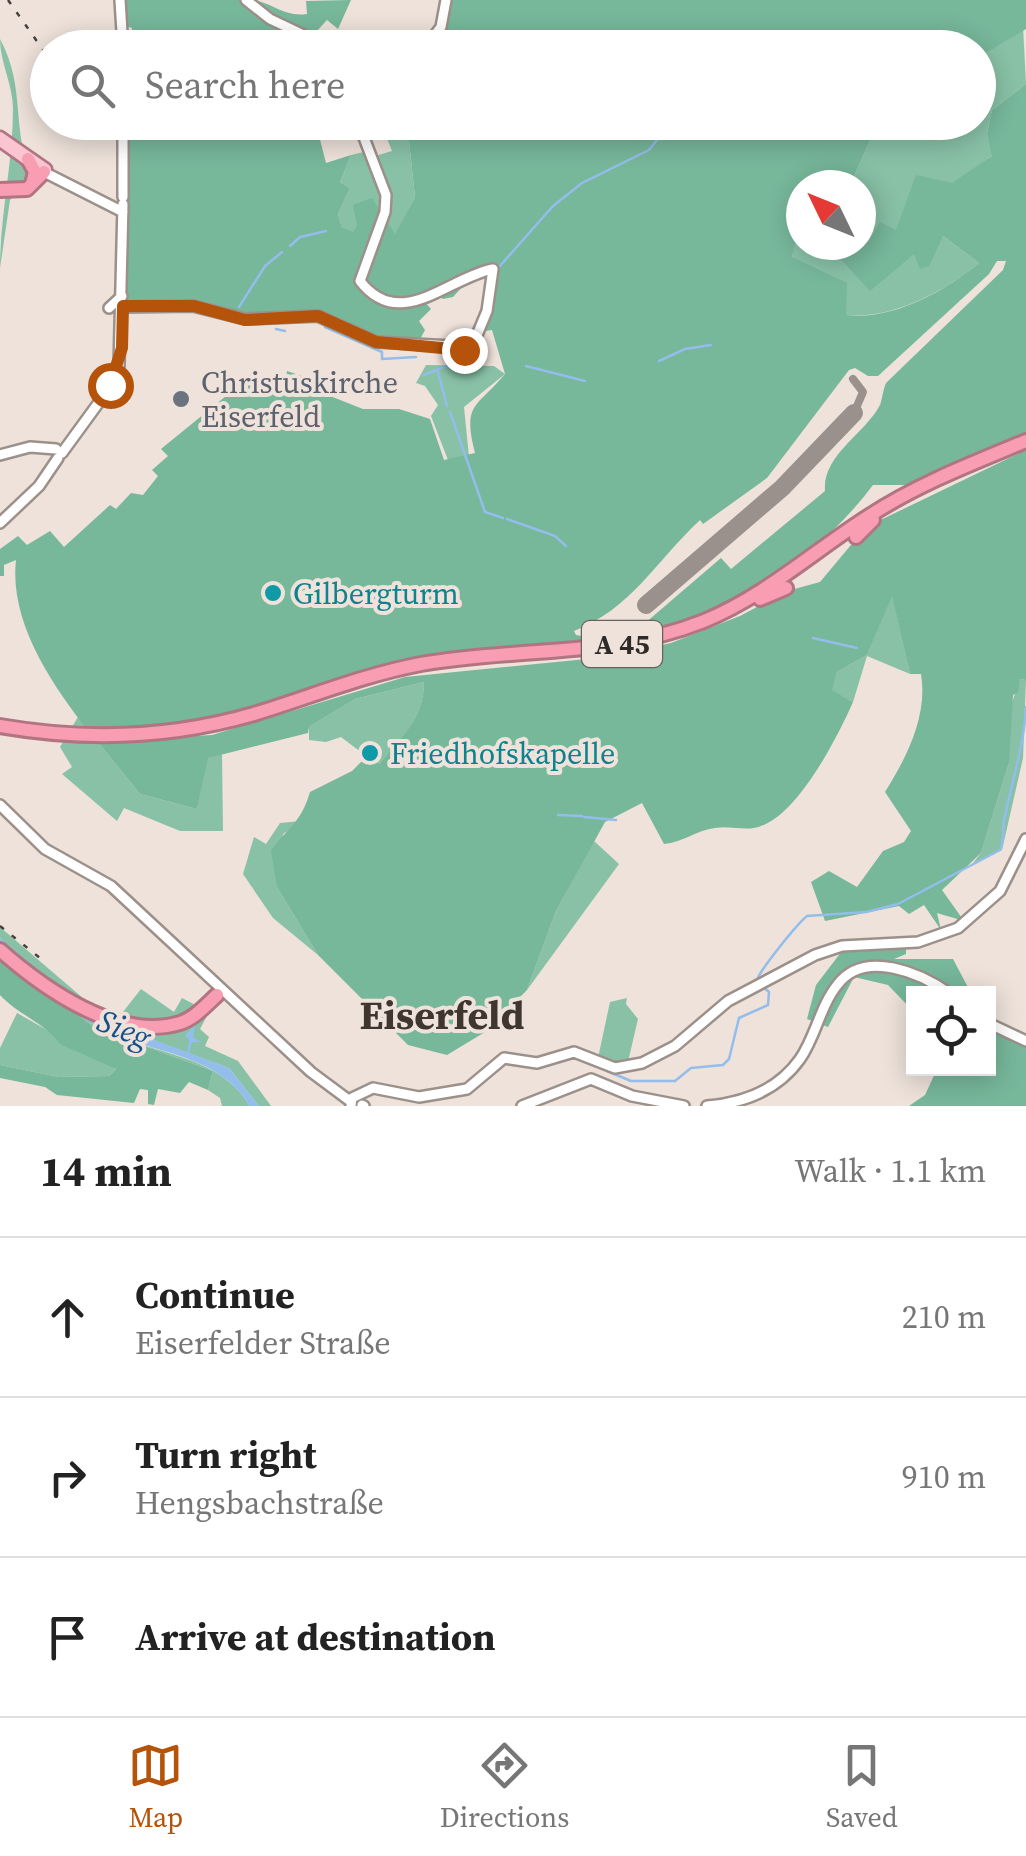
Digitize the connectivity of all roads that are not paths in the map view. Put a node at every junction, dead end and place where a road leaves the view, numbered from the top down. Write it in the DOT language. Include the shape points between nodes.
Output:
graph roads {
  1 [pos="120,0"];
  2 [pos="246,0"];
  3 [pos="446,0"];
  4 [pos="121,30"];
  5 [pos="293,30"];
  6 [pos="439,30"];
  7 [pos="0,139"];
  8 [pos="122,140"];
  9 [pos="365,140"];
  10 [pos="24,154"];
  11 [pos="45,170"];
  12 [pos="32,184"];
  13 [pos="7,191"];
  14 [pos="103,200"];
  15 [pos="120,201"];
  16 [pos="125,220"];
  17 [pos="123,294"];
  18 [pos="123,306"];
  19 [pos="108,308"];
  20 [pos="1026,445"];
  21 [pos="57,453"];
  22 [pos="1004,454"];
  23 [pos="0,455"];
  24 [pos="939,478"];
  25 [pos="896,492"];
  26 [pos="855,517"];
  27 [pos="873,520"];
  28 [pos="0,522"];
  29 [pos="856,537"];
  30 [pos="828,544"];
  31 [pos="786,588"];
  32 [pos="758,600"];
  33 [pos="423,667"];
  34 [pos="0,728"];
  35 [pos="0,805"];
  36 [pos="1026,839"];
  37 [pos="0,950"];
  38 [pos="934,986"];
  39 [pos="219,992"];
  40 [pos="996,1027"];
  41 [pos="1026,1041"];
  42 [pos="359,1101"];
  43 [pos="522,1106"];
  44 [pos="684,1106"];
  45 [pos="707,1106"];
  1 -- 4 [label="main road"];
  2 -- 5 [label="main road"];
  3 -- 6 [label="main road"];
  7 -- 10 [label="main road"];
  8 -- 15 [label="main road"];
  9 -- 18 [label="main road" via="386,195 359,275 362,284 386,302 422,301 492,270 487,311 472,347 376,342 318,316 245,320 194,306"];
  10 -- 11 [label="main road"];
  10 -- 12 [label="highway" via="35,172"];
  11 -- 12 [label="highway"];
  11 -- 14 [label="main road"];
  12 -- 13 [label="highway"];
  14 -- 15 [label="main road"];
  14 -- 16 [label="main road" via="121,208"];
  15 -- 16 [label="main road"];
  16 -- 17 [label="main road"];
  17 -- 18 [label="main road"];
  17 -- 19 [label="main road"];
  18 -- 21 [label="main road" via="115,376"];
  20 -- 22 [label="highway, A 45"];
  21 -- 23 [label="main road"];
  21 -- 28 [label="main road"];
  22 -- 24 [label="highway, A 45"];
  22 -- 27 [label="highway, A 45"];
  24 -- 25 [label="highway"];
  24 -- 30 [label="highway, A 45"];
  26 -- 30 [label="highway"];
  27 -- 29 [label="highway"];
  27 -- 32 [label="highway, A 45"];
  30 -- 33 [label="highway, A 45" via="733,608 669,633 594,649"];
  31 -- 32 [label="highway"];
  32 -- 33 [label="highway, A 45" via="704,627 636,648"];
  33 -- 34 [label="highway, A 45" via="239,724 165,735 78,741"];
  35 -- 39 [label="main road" via="45,849 111,886"];
  36 -- 42 [label="main road" via="1000,891 958,928 918,942 832,948 721,1006 672,1049 636,1065 612,1067 574,1052 537,1064 506,1058 462,1090 419,1097 386,1088"];
  37 -- 39 [label="highway" via="50,989 120,1020 178,1024"];
  38 -- 45 [label="main road" via="906,972 856,970 838,983 784,1077 756,1095"];
  39 -- 42 [label="main road" via="308,1070"];
  40 -- 41 [label="main road"];
  43 -- 44 [label="main road" via="588,1079"];
}
